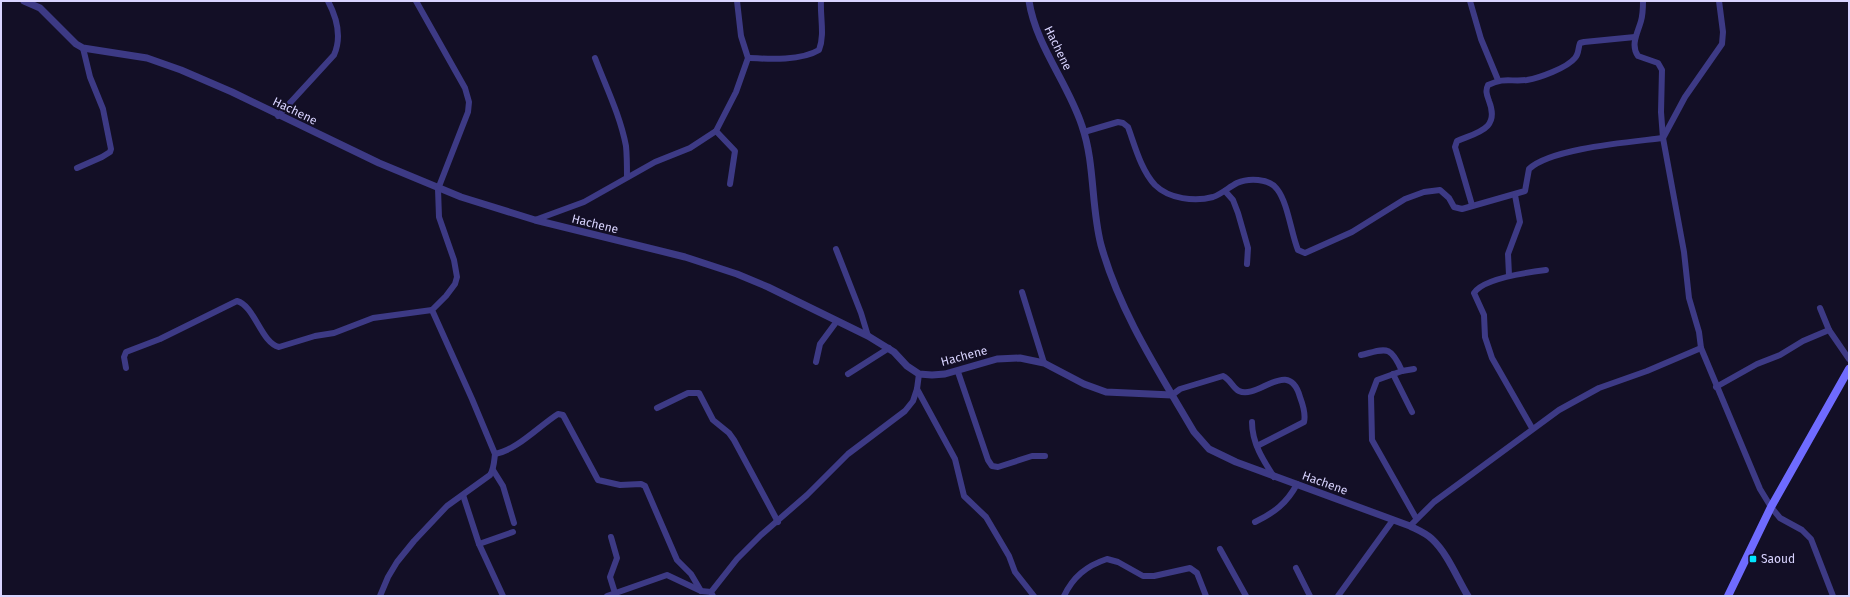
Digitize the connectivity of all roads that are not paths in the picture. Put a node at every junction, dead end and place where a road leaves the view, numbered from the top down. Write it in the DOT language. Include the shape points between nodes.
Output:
graph roads {
  1 [pos="24,1"];
  2 [pos="328,1"];
  3 [pos="416,1"];
  4 [pos="737,1"];
  5 [pos="821,1"];
  6 [pos="1029,1"];
  7 [pos="1470,1"];
  8 [pos="1643,1"];
  9 [pos="1719,1"];
  10 [pos="1636,36"];
  11 [pos="83,48"];
  12 [pos="595,58"];
  13 [pos="748,58"];
  14 [pos="1498,80"];
  15 [pos="278,116"];
  16 [pos="716,131"];
  17 [pos="1084,132"];
  18 [pos="1663,138"];
  19 [pos="77,168"];
  20 [pos="627,177"];
  21 [pos="730,184"];
  22 [pos="438,189"];
  23 [pos="1225,191"];
  24 [pos="1515,195"];
  25 [pos="1472,205"];
  26 [pos="535,220"];
  27 [pos="836,249"];
  28 [pos="1247,264"];
  29 [pos="1546,270"];
  30 [pos="1509,276"];
  31 [pos="1022,292"];
  32 [pos="1820,308"];
  33 [pos="432,310"];
  34 [pos="836,321"];
  35 [pos="1829,330"];
  36 [pos="868,336"];
  37 [pos="889,348"];
  38 [pos="1701,348"];
  39 [pos="1361,355"];
  40 [pos="1849,359"];
  41 [pos="816,362"];
  42 [pos="1044,363"];
  43 [pos="126,368"];
  44 [pos="1414,369"];
  45 [pos="1849,369"];
  46 [pos="1402,371"];
  47 [pos="958,372"];
  48 [pos="848,374"];
  49 [pos="919,374"];
  50 [pos="1393,374"];
  51 [pos="1716,387"];
  52 [pos="917,389"];
  53 [pos="1172,395"];
  54 [pos="657,408"];
  55 [pos="1412,412"];
  56 [pos="1252,422"];
  57 [pos="1532,428"];
  58 [pos="1257,446"];
  59 [pos="495,454"];
  60 [pos="1045,456"];
  61 [pos="493,470"];
  62 [pos="1274,477"];
  63 [pos="1297,484"];
  64 [pos="463,495"];
  65 [pos="1771,507"];
  66 [pos="1416,518"];
  67 [pos="1393,520"];
  68 [pos="778,522"];
  69 [pos="1255,522"];
  70 [pos="514,523"];
  71 [pos="1410,526"];
  72 [pos="513,532"];
  73 [pos="611,537"];
  74 [pos="479,544"];
  75 [pos="1220,549"];
  76 [pos="1296,568"];
  77 [pos="701,591"];
  78 [pos="615,593"];
  79 [pos="712,594"];
  80 [pos="380,596"];
  81 [pos="504,596"];
  82 [pos="606,596"];
  83 [pos="1034,596"];
  84 [pos="1064,596"];
  85 [pos="1206,596"];
  86 [pos="1246,596"];
  87 [pos="1310,596"];
  88 [pos="1338,596"];
  89 [pos="1468,596"];
  90 [pos="1728,596"];
  91 [pos="1833,596"];
  1 -- 11 [label="street, Hachene" via="40,8"];
  2 -- 15 [label="street" via="336,18 337,49"];
  3 -- 22 [label="street" via="465,88 469,102 468,112"];
  4 -- 13 [label="street" via="741,36"];
  5 -- 13 [label="street" via="822,38 819,50 814,54 787,58"];
  6 -- 17 [label="street, Hachene" via="1036,30 1070,96"];
  7 -- 14 [label="street" via="1481,39"];
  8 -- 10 [label="street" via="1642,20"];
  9 -- 18 [label="street" via="1722,44 1685,97"];
  10 -- 14 [label="street" via="1580,43 1574,60 1557,70 1526,80"];
  10 -- 18 [label="street" via="1636,54 1658,63 1662,70"];
  11 -- 15 [label="street, Hachene" via="154,60 232,92"];
  11 -- 19 [label="street" via="92,82 103,109 111,149 107,155"];
  12 -- 20 [label="street" via="622,130 627,154"];
  13 -- 16 [label="street" via="736,92"];
  14 -- 25 [label="street" via="1486,88 1492,110 1489,125 1457,141 1455,147"];
  15 -- 22 [label="street, Hachene"];
  16 -- 20 [label="street" via="690,148"];
  16 -- 21 [label="street" via="735,151"];
  17 -- 23 [label="street" via="1118,122 1123,123 1128,127 1146,172 1165,192 1190,200 1214,197"];
  17 -- 53 [label="street, Hachene" via="1094,211 1108,268 1126,312"];
  18 -- 24 [label="street" via="1567,152 1547,158 1529,169 1525,191"];
  18 -- 38 [label="street" via="1682,239 1689,298"];
  20 -- 26 [label="street" via="584,202"];
  22 -- 26 [label="street, Hachene"];
  22 -- 33 [label="street" via="439,218 454,260 457,277 446,296"];
  23 -- 25 [label="street" via="1237,183 1249,180 1273,185 1280,195 1296,246 1302,253 1352,232 1405,199 1424,192 1444,192 1456,209"];
  23 -- 28 [label="street" via="1233,200 1238,213 1248,248"];
  24 -- 25 [label="street"];
  24 -- 30 [label="street" via="1520,222 1508,254"];
  26 -- 34 [label="street, Hachene" via="708,264 768,287"];
  27 -- 36 [label="street"];
  29 -- 30 [label="street"];
  30 -- 57 [label="street" via="1474,293 1484,315 1485,337 1492,358"];
  31 -- 42 [label="street"];
  32 -- 35 [label="street"];
  33 -- 43 [label="street" via="373,318 334,333 279,347 272,343 244,305 237,301 160,339 126,352"];
  33 -- 59 [label="street"];
  34 -- 36 [label="street, Hachene"];
  34 -- 41 [label="street" via="820,344"];
  35 -- 40 [label="street"];
  35 -- 51 [label="street"];
  36 -- 37 [label="street, Hachene"];
  37 -- 48 [label="street"];
  37 -- 49 [label="street, Hachene"];
  38 -- 51 [label="street"];
  38 -- 57 [label="street" via="1581,396"];
  39 -- 46 [label="street" via="1390,351"];
  42 -- 47 [label="street, Hachene" via="1028,358 1004,358"];
  42 -- 53 [label="street, Hachene" via="1084,384 1106,392"];
  44 -- 46 [label="street"];
  45 -- 65 [label="main road"];
  46 -- 50 [label="street"];
  47 -- 49 [label="street, Hachene" via="932,376"];
  47 -- 60 [label="street" via="992,466 998,467 1032,456"];
  49 -- 52 [label="street"];
  50 -- 55 [label="street"];
  50 -- 66 [label="street" via="1377,380 1374,386 1370,408 1372,440"];
  51 -- 65 [label="street" via="1760,488"];
  52 -- 68 [label="street" via="913,401 905,411 848,454"];
  52 -- 83 [label="street" via="955,459 964,496 986,517 1009,556 1014,572"];
  53 -- 58 [label="street" via="1180,389 1223,376 1239,391 1250,390 1272,381 1291,382 1296,386 1300,396 1305,414 1304,422"];
  53 -- 62 [label="street, Hachene" via="1194,432 1209,448"];
  54 -- 68 [label="street" via="688,393 699,394 713,420 734,440"];
  56 -- 58 [label="street"];
  57 -- 66 [label="street"];
  58 -- 62 [label="street"];
  59 -- 61 [label="street"];
  59 -- 77 [label="street" via="503,453 558,414 563,415 598,480 620,485 645,486 680,564 691,574"];
  61 -- 64 [label="street"];
  61 -- 70 [label="street" via="503,486"];
  62 -- 63 [label="street, Hachene"];
  63 -- 67 [label="street, Hachene"];
  63 -- 69 [label="street" via="1278,510"];
  64 -- 74 [label="street"];
  64 -- 80 [label="street" via="447,506 397,562"];
  65 -- 90 [label="main road"];
  65 -- 91 [label="street" via="1783,520 1808,535"];
  66 -- 71 [label="street"];
  67 -- 71 [label="street, Hachene"];
  67 -- 88 [label="street"];
  68 -- 79 [label="street" via="749,546"];
  71 -- 89 [label="street, Hachene" via="1432,539 1440,548"];
  72 -- 74 [label="street"];
  73 -- 78 [label="street" via="617,558 610,577"];
  74 -- 81 [label="street"];
  75 -- 86 [label="street"];
  76 -- 87 [label="street"];
  77 -- 78 [label="street" via="667,575"];
  77 -- 79 [label="street"];
  78 -- 82 [label="street"];
  84 -- 85 [label="street" via="1069,584 1078,575 1107,559 1143,576 1190,568 1197,573"];
}
